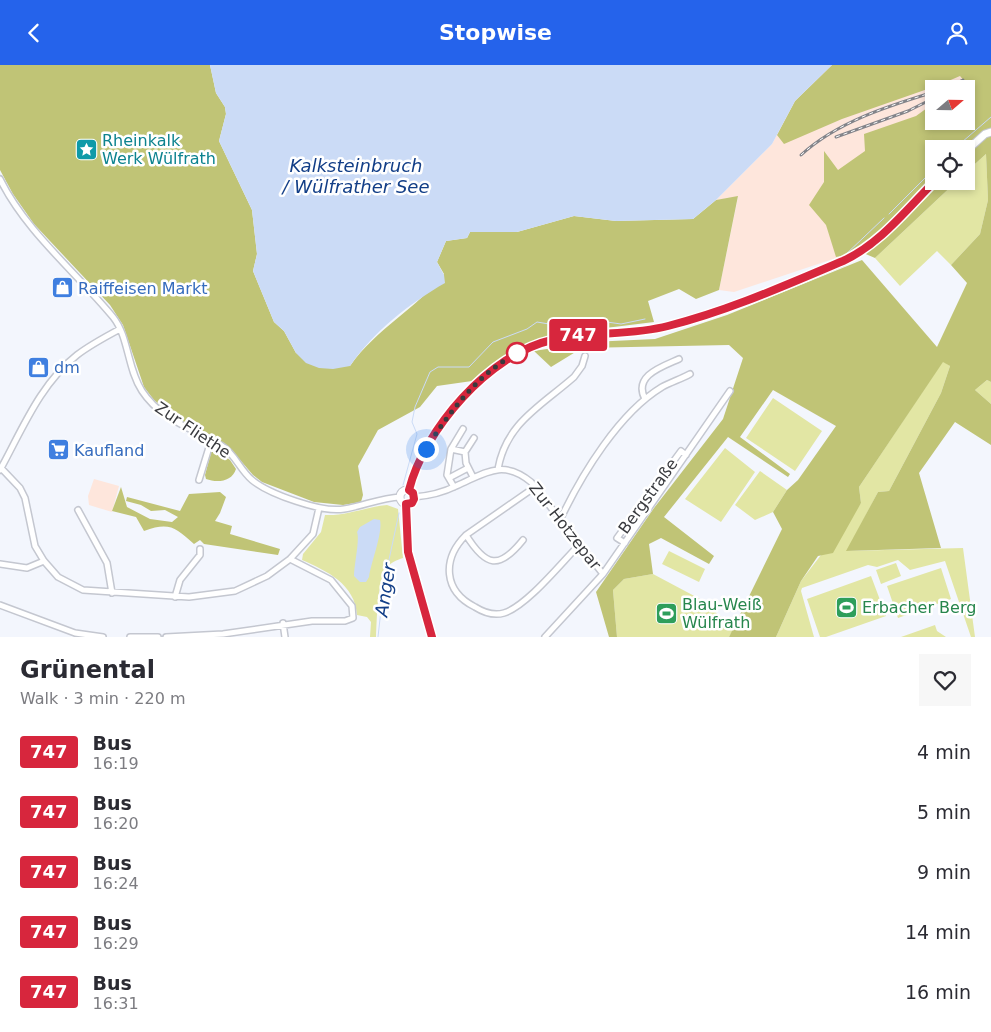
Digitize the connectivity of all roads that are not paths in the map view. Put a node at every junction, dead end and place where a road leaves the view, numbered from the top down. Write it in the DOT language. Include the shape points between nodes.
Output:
graph roads {
  1 [pos="991,132"];
  2 [pos="975,144"];
  3 [pos="0,179"];
  4 [pos="926,190"];
  5 [pos="120,329"];
  6 [pos="586,356"];
  7 [pos="679,359"];
  8 [pos="690,374"];
  9 [pos="730,391"];
  10 [pos="646,399"];
  11 [pos="463,429"];
  12 [pos="474,439"];
  13 [pos="211,441"];
  14 [pos="451,449"];
  15 [pos="465,452"];
  16 [pos="686,455"];
  17 [pos="468,468"];
  18 [pos="1,469"];
  19 [pos="498,469"];
  20 [pos="473,477"];
  21 [pos="449,478"];
  22 [pos="199,480"];
  23 [pos="454,487"];
  24 [pos="535,487"];
  25 [pos="409,490"];
  26 [pos="400,497"];
  27 [pos="414,497"];
  28 [pos="406,504"];
  29 [pos="319,508"];
  30 [pos="78,510"];
  31 [pos="561,518"];
  32 [pos="466,535"];
  33 [pos="523,539"];
  34 [pos="626,543"];
  35 [pos="580,544"];
  36 [pos="200,549"];
  37 [pos="290,559"];
  38 [pos="44,561"];
  39 [pos="0,564"];
  40 [pos="603,574"];
  41 [pos="112,593"];
  42 [pos="175,597"];
  43 [pos="0,605"];
  44 [pos="283,623"];
  45 [pos="103,637"];
  46 [pos="132,637"];
  47 [pos="158,637"];
  48 [pos="166,637"];
  49 [pos="285,637"];
  50 [pos="432,637"];
  51 [pos="545,637"];
  1 -- 2 [label="street"];
  3 -- 5 [label="street, Zur Fliethe" via="20,211 112,315"];
  4 -- 25 [label="street" via="875,242 843,261 671,326 550,340 507,358 468,390 426,449"];
  5 -- 13 [label="street, Zur Fliethe" via="134,376 150,402 170,419"];
  5 -- 18 [label="street" via="78,354 59,372 38,400"];
  6 -- 19 [label="street" via="574,377 512,431 501,452"];
  7 -- 10 [label="street" via="646,377 641,392"];
  8 -- 10 [label="street"];
  9 -- 16 [label="street, Bergstraße"];
  10 -- 31 [label="street" via="613,432 582,476"];
  11 -- 14 [label="street"];
  12 -- 15 [label="street"];
  13 -- 22 [label="street"];
  13 -- 29 [label="street, Zur Fliethe" via="232,454 246,475 259,485"];
  14 -- 15 [label="street"];
  14 -- 21 [label="street"];
  15 -- 17 [label="street"];
  16 -- 34 [label="street, Bergstraße"];
  16 -- 34 [label="street, Bergstraße" via="680,451 617,538"];
  17 -- 20 [label="street"];
  17 -- 21 [label="street"];
  18 -- 38 [label="street" via="25,497 35,545"];
  19 -- 20 [label="street"];
  19 -- 24 [label="street, Zur Hotzepar" via="520,474"];
  20 -- 23 [label="street"];
  21 -- 23 [label="street"];
  23 -- 27 [label="street"];
  24 -- 31 [label="street, Zur Hotzepar"];
  24 -- 32 [label="street"];
  25 -- 26 [label="street" via="402,492"];
  25 -- 27 [label="street"];
  26 -- 28 [label="street"];
  26 -- 29 [label="street, Zur Fliethe" via="345,509"];
  27 -- 28 [label="street" via="412,503"];
  28 -- 50 [label="street" via="408,552"];
  29 -- 37 [label="street" via="313,534"];
  30 -- 41 [label="street" via="107,563"];
  31 -- 35 [label="street, Zur Hotzepar"];
  32 -- 33 [label="street" via="479,552 497,562 508,556"];
  32 -- 35 [label="street" via="454,550 449,576 454,592 480,610 493,614 505,613 521,605"];
  34 -- 40 [label="street, Bergstraße"];
  35 -- 40 [label="street, Zur Hotzepar"];
  36 -- 42 [label="street" via="200,555 180,580"];
  37 -- 42 [label="street" via="267,576 235,591 211,596"];
  37 -- 44 [label="street" via="321,573 338,586 354,611 353,618 345,621"];
  38 -- 39 [label="street" via="26,568"];
  38 -- 41 [label="street" via="58,577 83,591"];
  40 -- 51 [label="street, Bergstraße"];
  41 -- 42 [label="street"];
  43 -- 45 [label="street" via="75,633"];
  44 -- 48 [label="street" via="223,635"];
  44 -- 49 [label="street"];
  46 -- 47 [label="street"];
}
